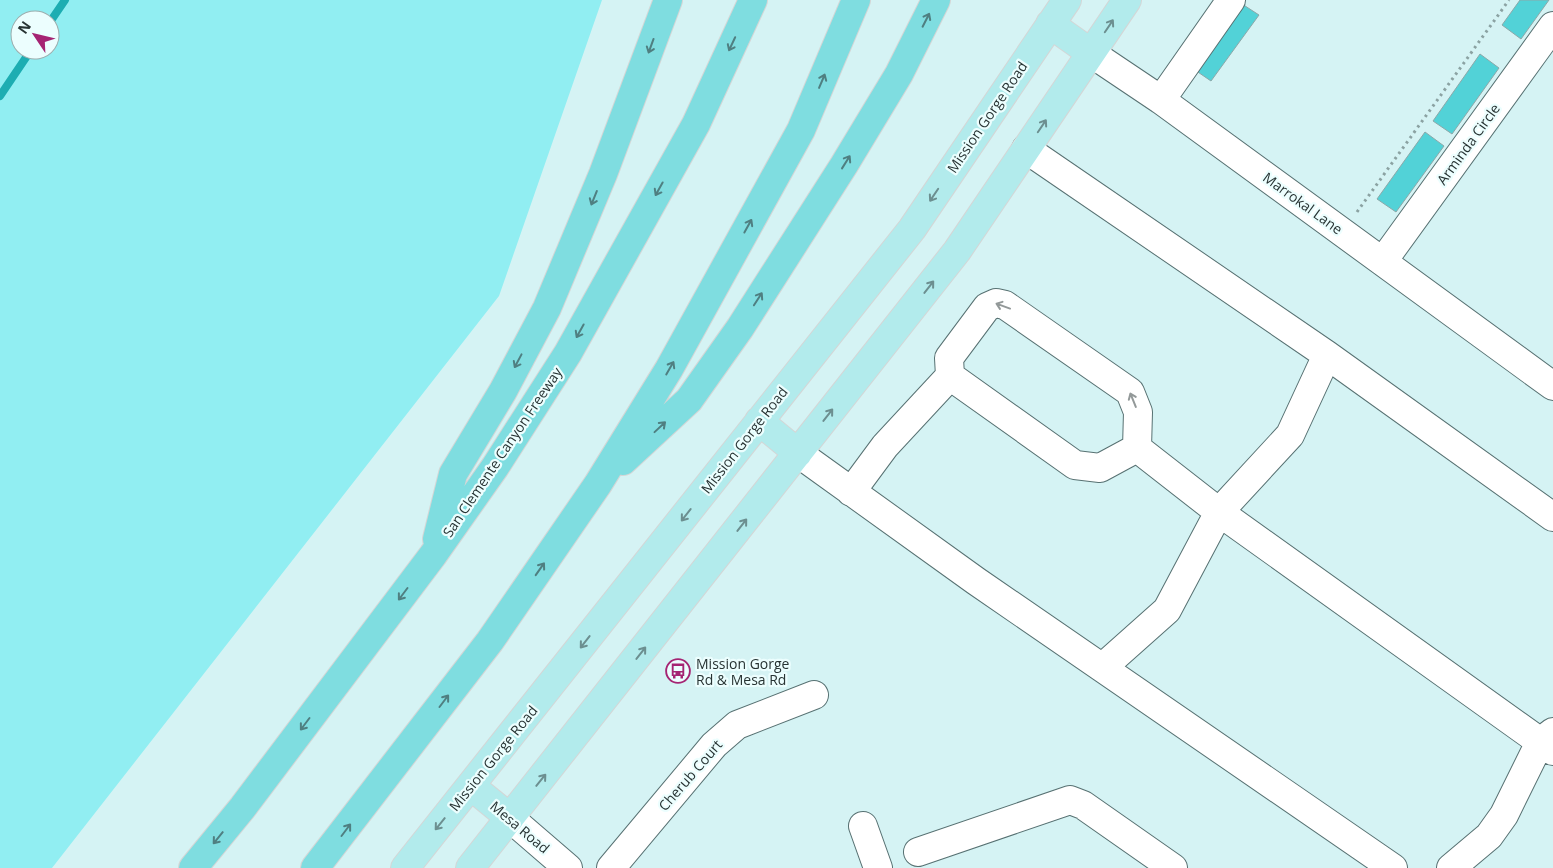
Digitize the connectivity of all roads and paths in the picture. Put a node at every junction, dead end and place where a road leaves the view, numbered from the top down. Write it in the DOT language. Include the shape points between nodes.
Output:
graph roads {
  1 [pos="668,0"];
  2 [pos="753,0"];
  3 [pos="856,0"];
  4 [pos="936,0"];
  5 [pos="1067,0"];
  6 [pos="1127,0"];
  7 [pos="1231,0"];
  8 [pos="1510,0"];
  9 [pos="1050,24"];
  10 [pos="1553,26"];
  11 [pos="1091,53"];
  12 [pos="1161,100"];
  13 [pos="1026,149"];
  14 [pos="1354,217"];
  15 [pos="1384,261"];
  16 [pos="1328,355"];
  17 [pos="950,376"];
  18 [pos="1552,382"];
  19 [pos="759,422"];
  20 [pos="1137,448"];
  21 [pos="798,454"];
  22 [pos="598,484"];
  23 [pos="851,492"];
  24 [pos="1219,512"];
  25 [pos="1553,517"];
  26 [pos="433,555"];
  27 [pos="1103,666"];
  28 [pos="814,694"];
  29 [pos="1549,742"];
  30 [pos="471,786"];
  31 [pos="510,818"];
  32 [pos="863,826"];
  33 [pos="918,852"];
  34 [pos="193,868"];
  35 [pos="315,868"];
  36 [pos="405,868"];
  37 [pos="470,868"];
  38 [pos="568,868"];
  39 [pos="611,868"];
  40 [pos="878,868"];
  41 [pos="1173,868"];
  42 [pos="1393,868"];
  43 [pos="1451,868"];
  1 -- 26 [label="highway, one-way" via="603,174 547,308 503,391 453,474"];
  2 -- 26 [label="highway, San Clemente Canyon Freeway, one-way" via="696,124 568,353 495,467"];
  22 -- 3 [label="highway, one-way" via="669,369 801,130"];
  22 -- 4 [label="highway, one-way" via="689,400 734,336 899,74"];
  5 -- 9 [label="main road, Mission Gorge Road"];
  11 -- 6 [label="main road, one-way"];
  7 -- 12 [label="street"];
  8 -- 14 [label="path"];
  9 -- 11 [label="main road, Marrokal Lane"];
  9 -- 19 [label="main road, Mission Gorge Road, one-way" via="912,229"];
  10 -- 15 [label="street, Arminda Circle"];
  11 -- 12 [label="street, Marrokal Lane"];
  13 -- 11 [label="main road, one-way"];
  12 -- 15 [label="street, Marrokal Lane"];
  13 -- 16 [label="street"];
  21 -- 13 [label="main road, one-way" via="957,251"];
  15 -- 18 [label="street, Marrokal Lane"];
  16 -- 24 [label="street" via="1290,435"];
  16 -- 25 [label="street"];
  17 -- 20 [label="street" via="1075,465 1100,468"];
  20 -- 17 [label="street, one-way" via="1138,412 1130,392 1005,304 987,307 949,358"];
  17 -- 23 [label="street" via="885,446"];
  19 -- 21 [label="main road"];
  19 -- 30 [label="main road, Mission Gorge Road, one-way"];
  20 -- 24 [label="street"];
  21 -- 23 [label="street"];
  31 -- 21 [label="main road, one-way"];
  35 -- 22 [label="highway, one-way" via="490,642"];
  23 -- 27 [label="street"];
  24 -- 27 [label="street" via="1167,610"];
  24 -- 29 [label="street"];
  26 -- 34 [label="highway, San Clemente Canyon Freeway, one-way" via="243,807"];
  27 -- 42 [label="street"];
  28 -- 39 [label="street, Cherub Court" via="737,725 720,740"];
  29 -- 43 [label="street" via="1489,836"];
  30 -- 31 [label="main road, Mesa Road"];
  30 -- 36 [label="main road, Mission Gorge Road, one-way"];
  31 -- 37 [label="main road"];
  31 -- 38 [label="street, Mesa Road"];
  32 -- 40 [label="street"];
  33 -- 41 [label="street" via="1070,800 1083,805"];
}
